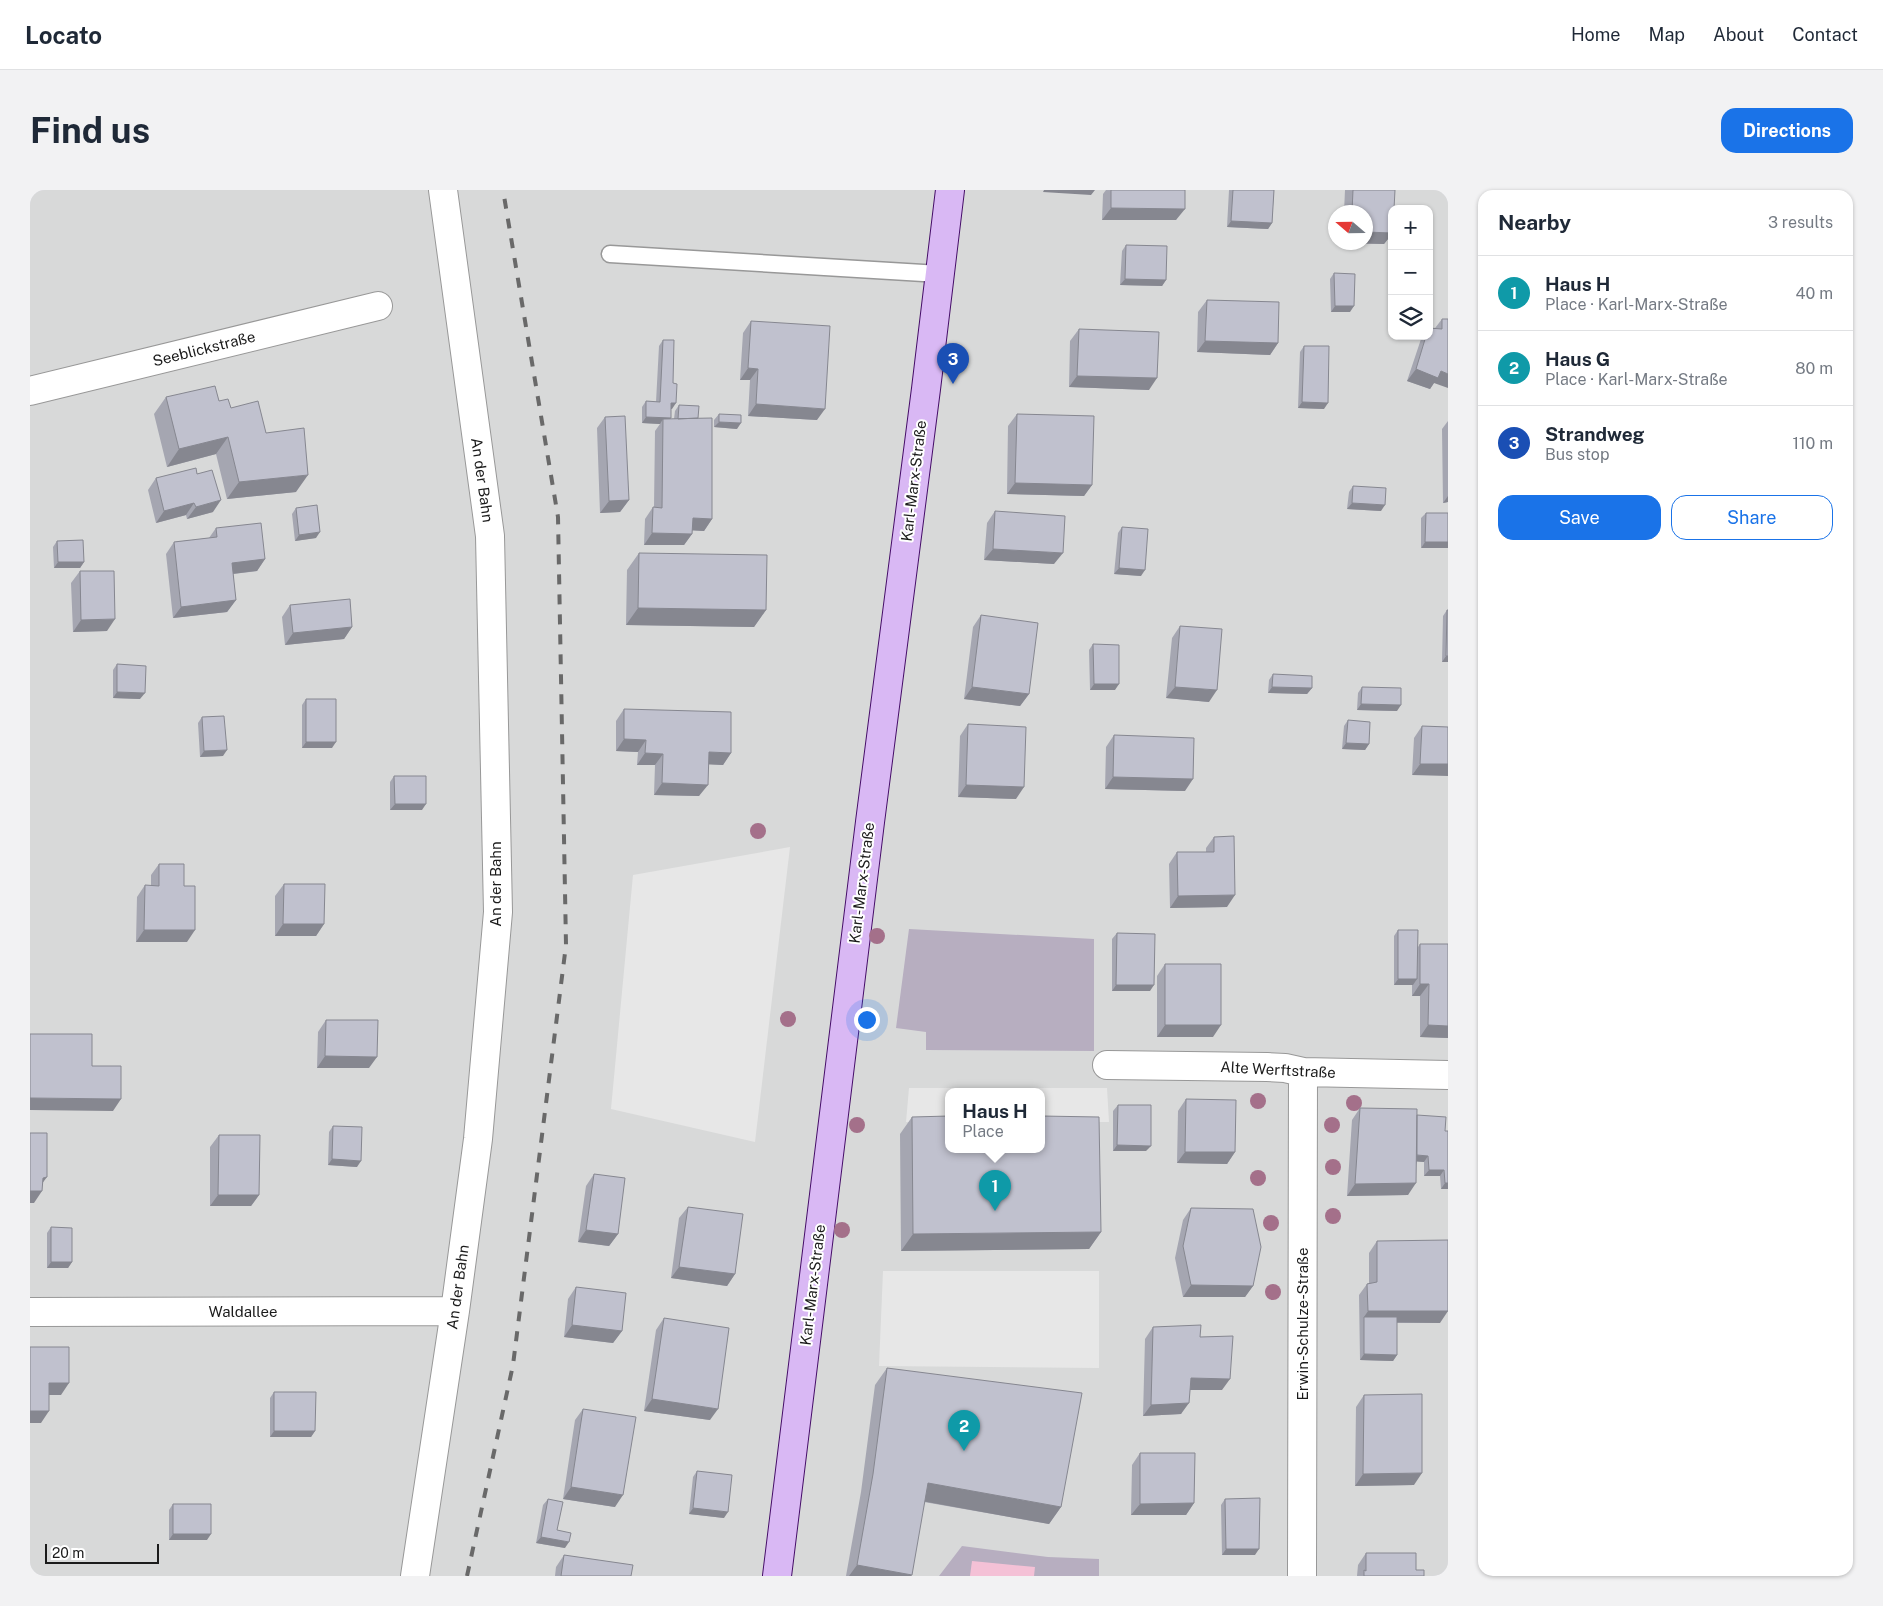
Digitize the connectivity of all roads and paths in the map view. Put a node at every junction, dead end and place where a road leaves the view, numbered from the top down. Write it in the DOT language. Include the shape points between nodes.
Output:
graph roads {
  1 [pos="443,190"];
  2 [pos="950,190"];
  3 [pos="610,254"];
  4 [pos="940,274"];
  5 [pos="378,306"];
  6 [pos="30,391"];
  7 [pos="1107,1065"];
  8 [pos="1303,1072"];
  9 [pos="1448,1075"];
  10 [pos="30,1312"];
  11 [pos="455,1312"];
  12 [pos="415,1576"];
  13 [pos="777,1576"];
  14 [pos="1302,1576"];
  1 -- 11 [label="street, An der Bahn" via="490,536 498,912 478,1140"];
  2 -- 4 [label="street, Karl-Marx-Straße"];
  3 -- 4 [label="lane"];
  4 -- 13 [label="street, Karl-Marx-Straße"];
  5 -- 6 [label="street, Seeblickstraße"];
  7 -- 8 [label="street, Alte Werftstraße" via="1267,1067"];
  8 -- 9 [label="street, Alte Werftstraße"];
  8 -- 14 [label="street, Erwin-Schulze-Straße"];
  10 -- 11 [label="street, Waldallee"];
  11 -- 12 [label="street, An der Bahn"];
}
